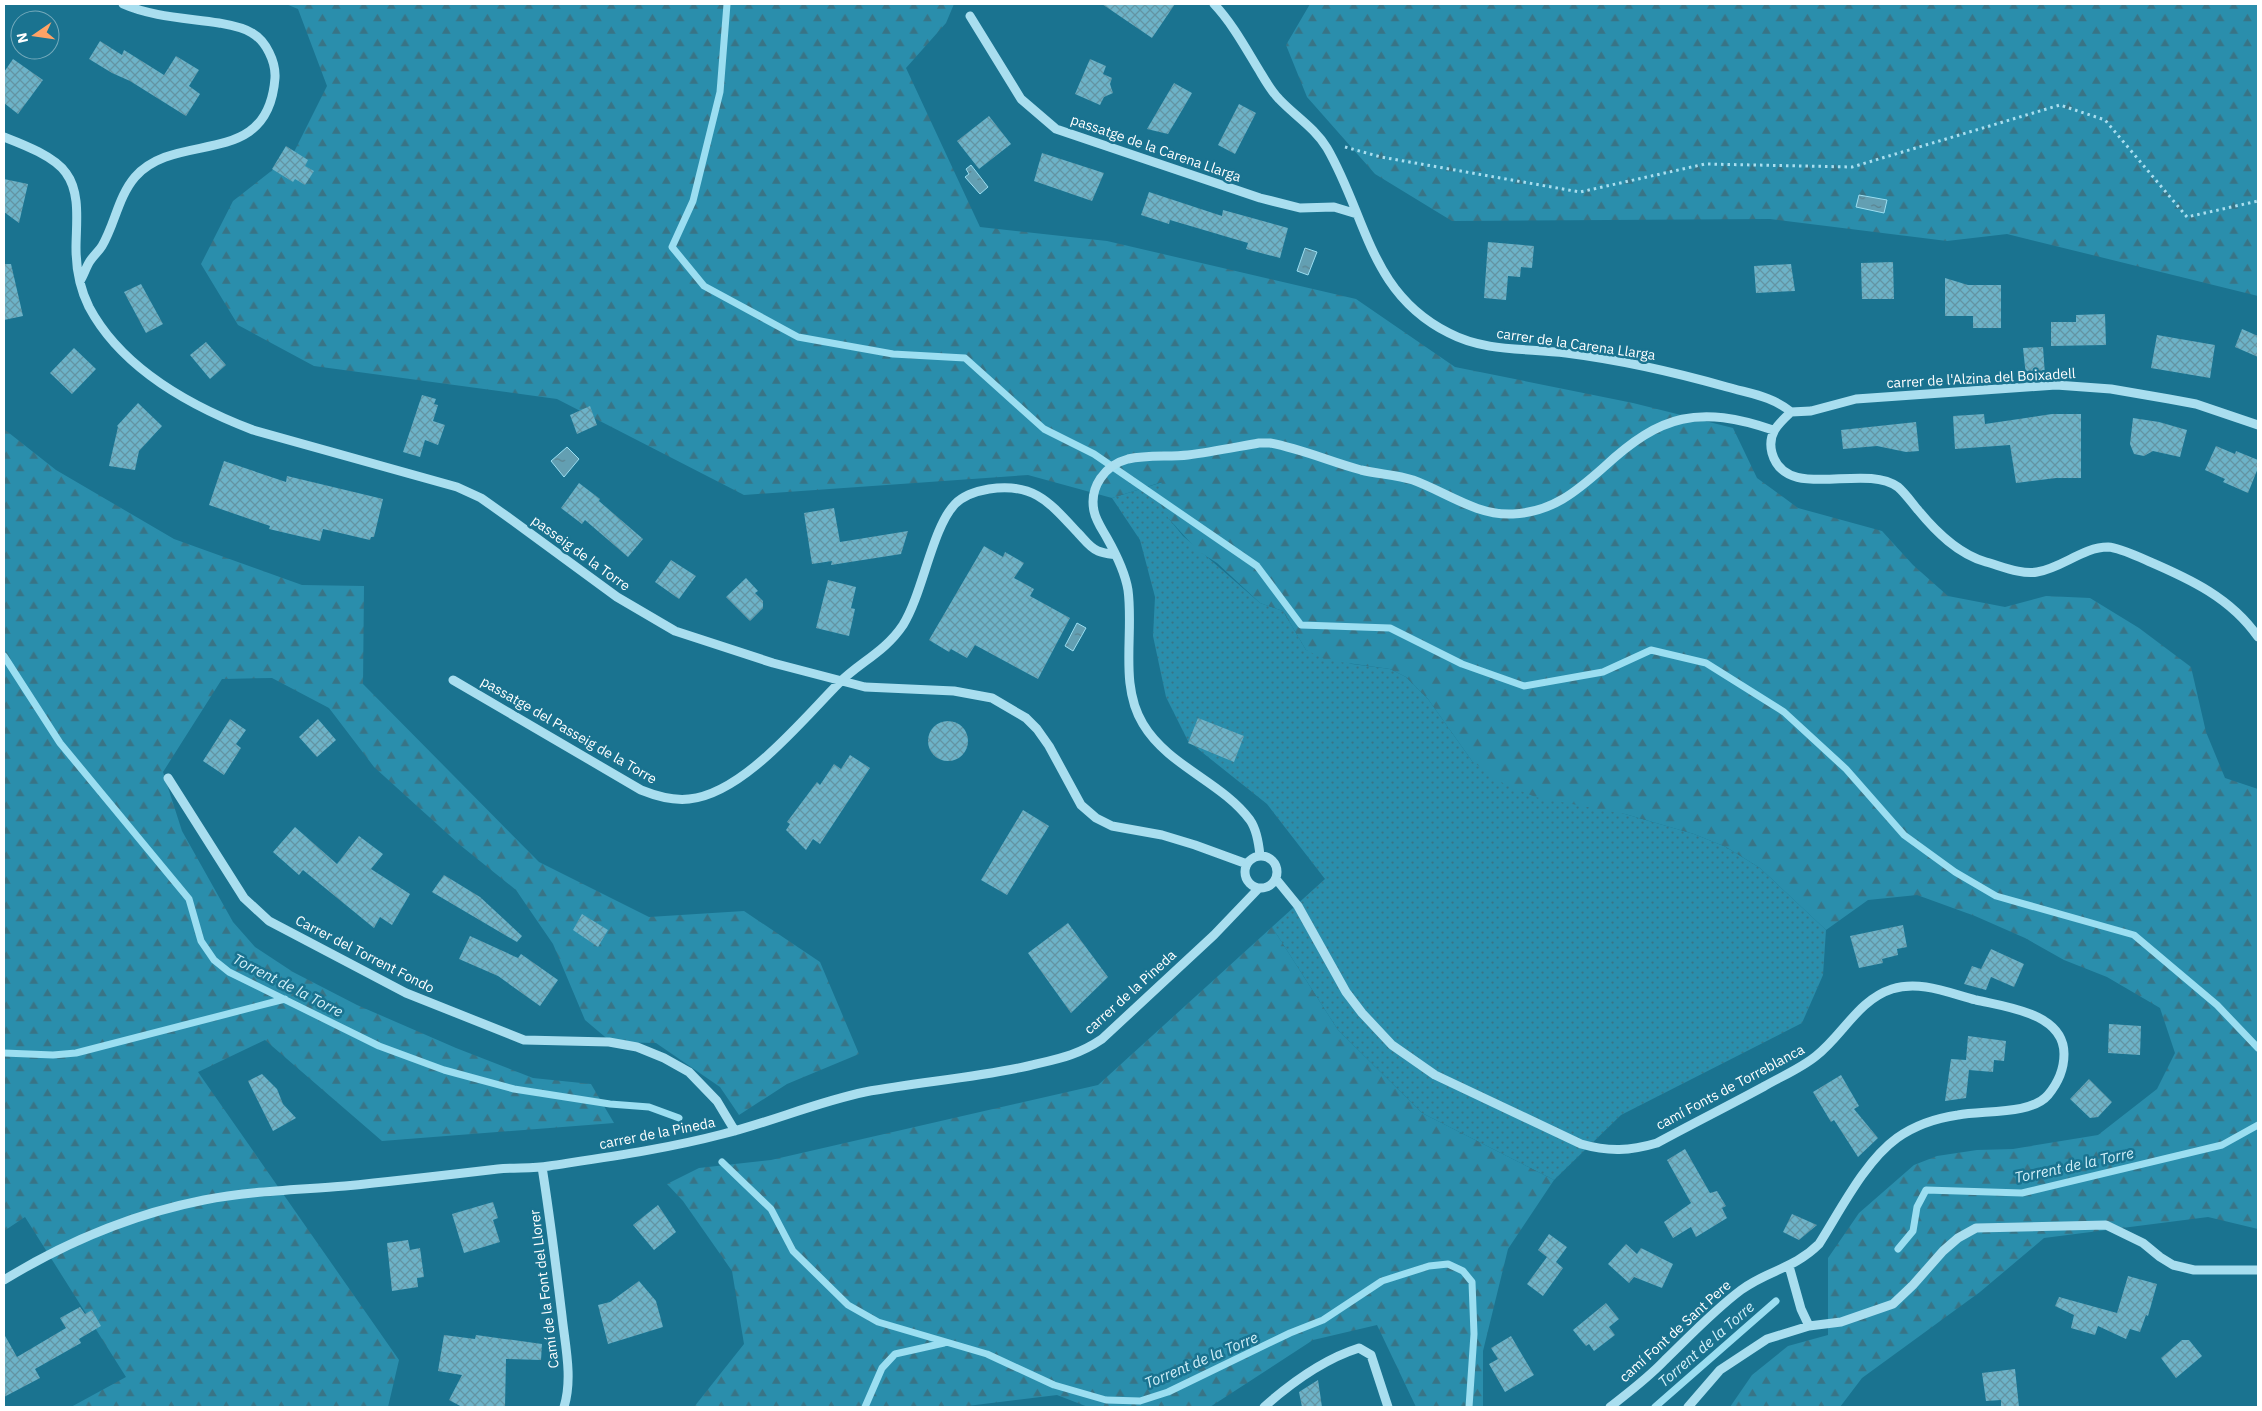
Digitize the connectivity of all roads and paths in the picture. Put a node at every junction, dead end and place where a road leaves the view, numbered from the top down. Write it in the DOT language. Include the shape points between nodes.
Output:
graph roads {
  1 [pos="123,4"];
  2 [pos="1214,4"];
  3 [pos="970,16"];
  4 [pos="4,137"];
  5 [pos="1322,141"];
  6 [pos="2258,201"];
  7 [pos="1357,214"];
  8 [pos="80,282"];
  9 [pos="1791,412"];
  10 [pos="2258,425"];
  11 [pos="1773,430"];
  12 [pos="1116,555"];
  13 [pos="2258,637"];
  14 [pos="454,680"];
  15 [pos="840,682"];
  16 [pos="168,778"];
  17 [pos="1260,856"];
  18 [pos="1247,864"];
  19 [pos="1276,879"];
  20 [pos="1259,888"];
  21 [pos="735,1131"];
  22 [pos="542,1167"];
  23 [pos="1789,1266"];
  24 [pos="2258,1270"];
  25 [pos="4,1280"];
  26 [pos="1809,1326"];
  27 [pos="564,1407"];
  28 [pos="1264,1407"];
  29 [pos="1388,1407"];
  30 [pos="1610,1407"];
  31 [pos="1688,1407"];
  1 -- 8 [label="street" via="152,14 228,25 252,33 266,46 272,60 276,74 274,89 270,106 261,121 243,137 164,158 135,177 102,246"];
  2 -- 5 [label="street, carrer de la Carena Llarga" via="1233,27 1278,98"];
  3 -- 7 [label="street, passatge de la Carena Llarga" via="1021,99 1056,129 1260,198 1300,208 1334,207"];
  4 -- 8 [label="street, passeig de la Torre" via="28,146 66,173 75,197"];
  5 -- 6 [label="path" via="1381,157 1580,192 1705,164 1852,167 2060,105 2106,120 2187,217"];
  5 -- 7 [label="street, carrer de la Carena Llarga" via="1349,190"];
  7 -- 9 [label="street, carrer de la Carena Llarga" via="1384,276 1424,318 1450,334 1516,351 1563,353 1678,373 1777,401"];
  8 -- 15 [label="street, passeig de la Torre" via="89,306 119,348 158,382 221,418 253,430 457,487 480,498 617,597 675,631"];
  9 -- 10 [label="street, carrer de l'Alzina del Boixadell" via="1811,411 1856,399 2056,385 2169,398"];
  9 -- 11 [label="street"];
  11 -- 12 [label="street" via="1728,417 1695,416 1674,421 1638,438 1568,498 1538,511 1510,514 1476,508 1412,480 1361,470 1270,444 1183,456 1129,459 1108,470 1094,490 1094,511"];
  11 -- 13 [label="street" via="1770,446 1774,460 1785,474 1801,479 1864,478 1898,487 1948,542 1983,561 2025,573 2038,572 2091,550 2109,547 2190,579 2220,598"];
  12 -- 15 [label="street, passatge del Passeig de la Torre" via="1097,551 1051,504 1032,492 1002,488 971,494 955,505 942,525 914,605 903,625 875,656"];
  12 -- 17 [label="street" via="1128,588 1130,686 1143,725 1170,754 1224,795 1250,820"];
  14 -- 15 [label="street, passatge del Passeig de la Torre" via="641,790 672,799 689,799 723,788 739,778 800,725"];
  15 -- 18 [label="street, passeig de la Torre" via="896,690 954,690 992,698 1026,718 1037,730 1081,805 1096,818 1112,826 1195,844"];
  16 -- 21 [label="street, Carrer del Torrent Fondo" via="244,898 269,921 406,994 524,1040 609,1042 637,1047 664,1058 689,1072 717,1101"];
  17 -- 18 [label="street"];
  17 -- 19 [label="street" via="1274,863"];
  18 -- 20 [label="street" via="1246,879"];
  19 -- 20 [label="street" via="1269,886"];
  19 -- 23 [label="street, camí Fonts de Torreblanca" via="1298,906 1346,992 1392,1045 1435,1075 1566,1137 1602,1150 1636,1149 1657,1142 1774,1081 1816,1056 1854,1014 1879,994 1908,985 2027,1013 2052,1026 2064,1048 2064,1062 2060,1076 2046,1097 2023,1108 1938,1119 1898,1138 1873,1162 1819,1244"];
  20 -- 21 [label="street, carrer de la Pineda" via="1178,969 1084,1051 1001,1072 866,1092"];
  21 -- 22 [label="street, carrer de la Pineda" via="666,1148"];
  22 -- 25 [label="street, carrer de la Pineda" via="204,1200 129,1220 99,1232"];
  22 -- 27 [label="street, Camí de la Font del Llorer" via="567,1362 569,1386"];
  23 -- 26 [label="street"];
  23 -- 30 [label="street, camí Font de Sant Pere" via="1759,1277 1721,1305 1665,1361"];
  24 -- 26 [label="street" via="2194,1270 2173,1265 2143,1243 2106,1225 1976,1228 1943,1251 1893,1304 1841,1322"];
  26 -- 31 [label="street" via="1768,1339 1744,1353 1720,1370"];
  28 -- 29 [label="street" via="1308,1374 1343,1353 1359,1348 1372,1355"];
}
